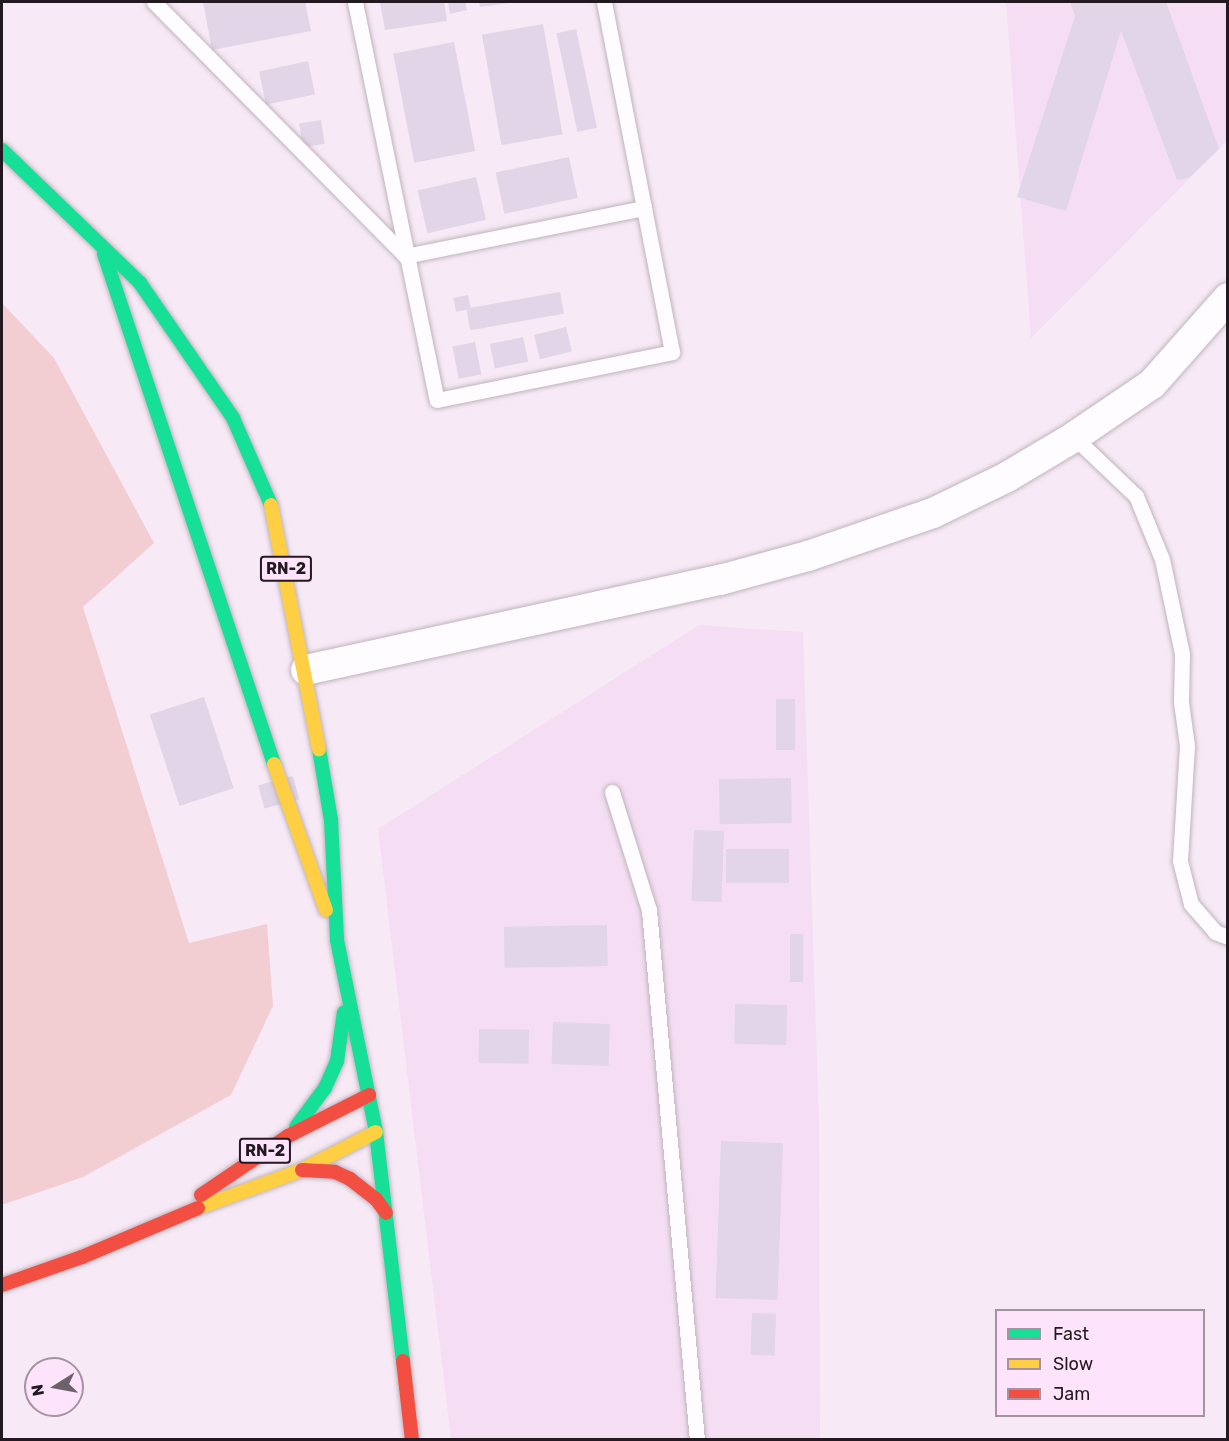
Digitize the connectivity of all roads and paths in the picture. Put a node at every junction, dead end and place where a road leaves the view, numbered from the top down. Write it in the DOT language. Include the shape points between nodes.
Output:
graph roads {
  1 [pos="154,2"];
  2 [pos="355,2"];
  3 [pos="604,2"];
  4 [pos="2,150"];
  5 [pos="644,208"];
  6 [pos="102,249"];
  7 [pos="405,256"];
  8 [pos="1227,298"];
  9 [pos="1074,437"];
  10 [pos="306,670"];
  11 [pos="612,792"];
  12 [pos="1227,937"];
  13 [pos="338,940"];
  14 [pos="345,977"];
  15 [pos="369,1095"];
  16 [pos="376,1132"];
  17 [pos="288,1136"];
  18 [pos="302,1170"];
  19 [pos="386,1213"];
  20 [pos="168,1219"];
  21 [pos="2,1285"];
  22 [pos="412,1440"];
  23 [pos="697,1440"];
  1 -- 7 [label="lane"];
  2 -- 7 [label="lane"];
  3 -- 5 [label="lane"];
  4 -- 6 [label="highway, RN-2"];
  5 -- 7 [label="lane"];
  5 -- 7 [label="lane" via="672,352 437,400"];
  6 -- 10 [label="highway, RN-2" via="140,283 233,418 274,511"];
  6 -- 13 [label="highway, RN-2" via="250,697"];
  8 -- 9 [label="street" via="1152,384"];
  9 -- 10 [label="street" via="1007,477 933,513 808,556 577,614"];
  9 -- 12 [label="lane" via="1136,496 1162,560 1182,654 1181,702 1187,746 1180,861 1191,904 1215,932"];
  10 -- 13 [label="highway, RN-2" via="331,820"];
  11 -- 23 [label="lane" via="649,910"];
  13 -- 14 [label="highway, RN-2"];
  14 -- 15 [label="highway, RN-2"];
  14 -- 17 [label="highway" via="343,1031 337,1060 308,1114"];
  15 -- 16 [label="highway, RN-2"];
  15 -- 17 [label="highway, RN-2"];
  16 -- 18 [label="highway, RN-2"];
  16 -- 19 [label="highway"];
  17 -- 20 [label="highway, RN-2"];
  18 -- 19 [label="highway" via="327,1171 350,1179"];
  18 -- 20 [label="highway, RN-2"];
  19 -- 22 [label="highway"];
  20 -- 21 [label="highway, RN-2" via="82,1257"];
}
